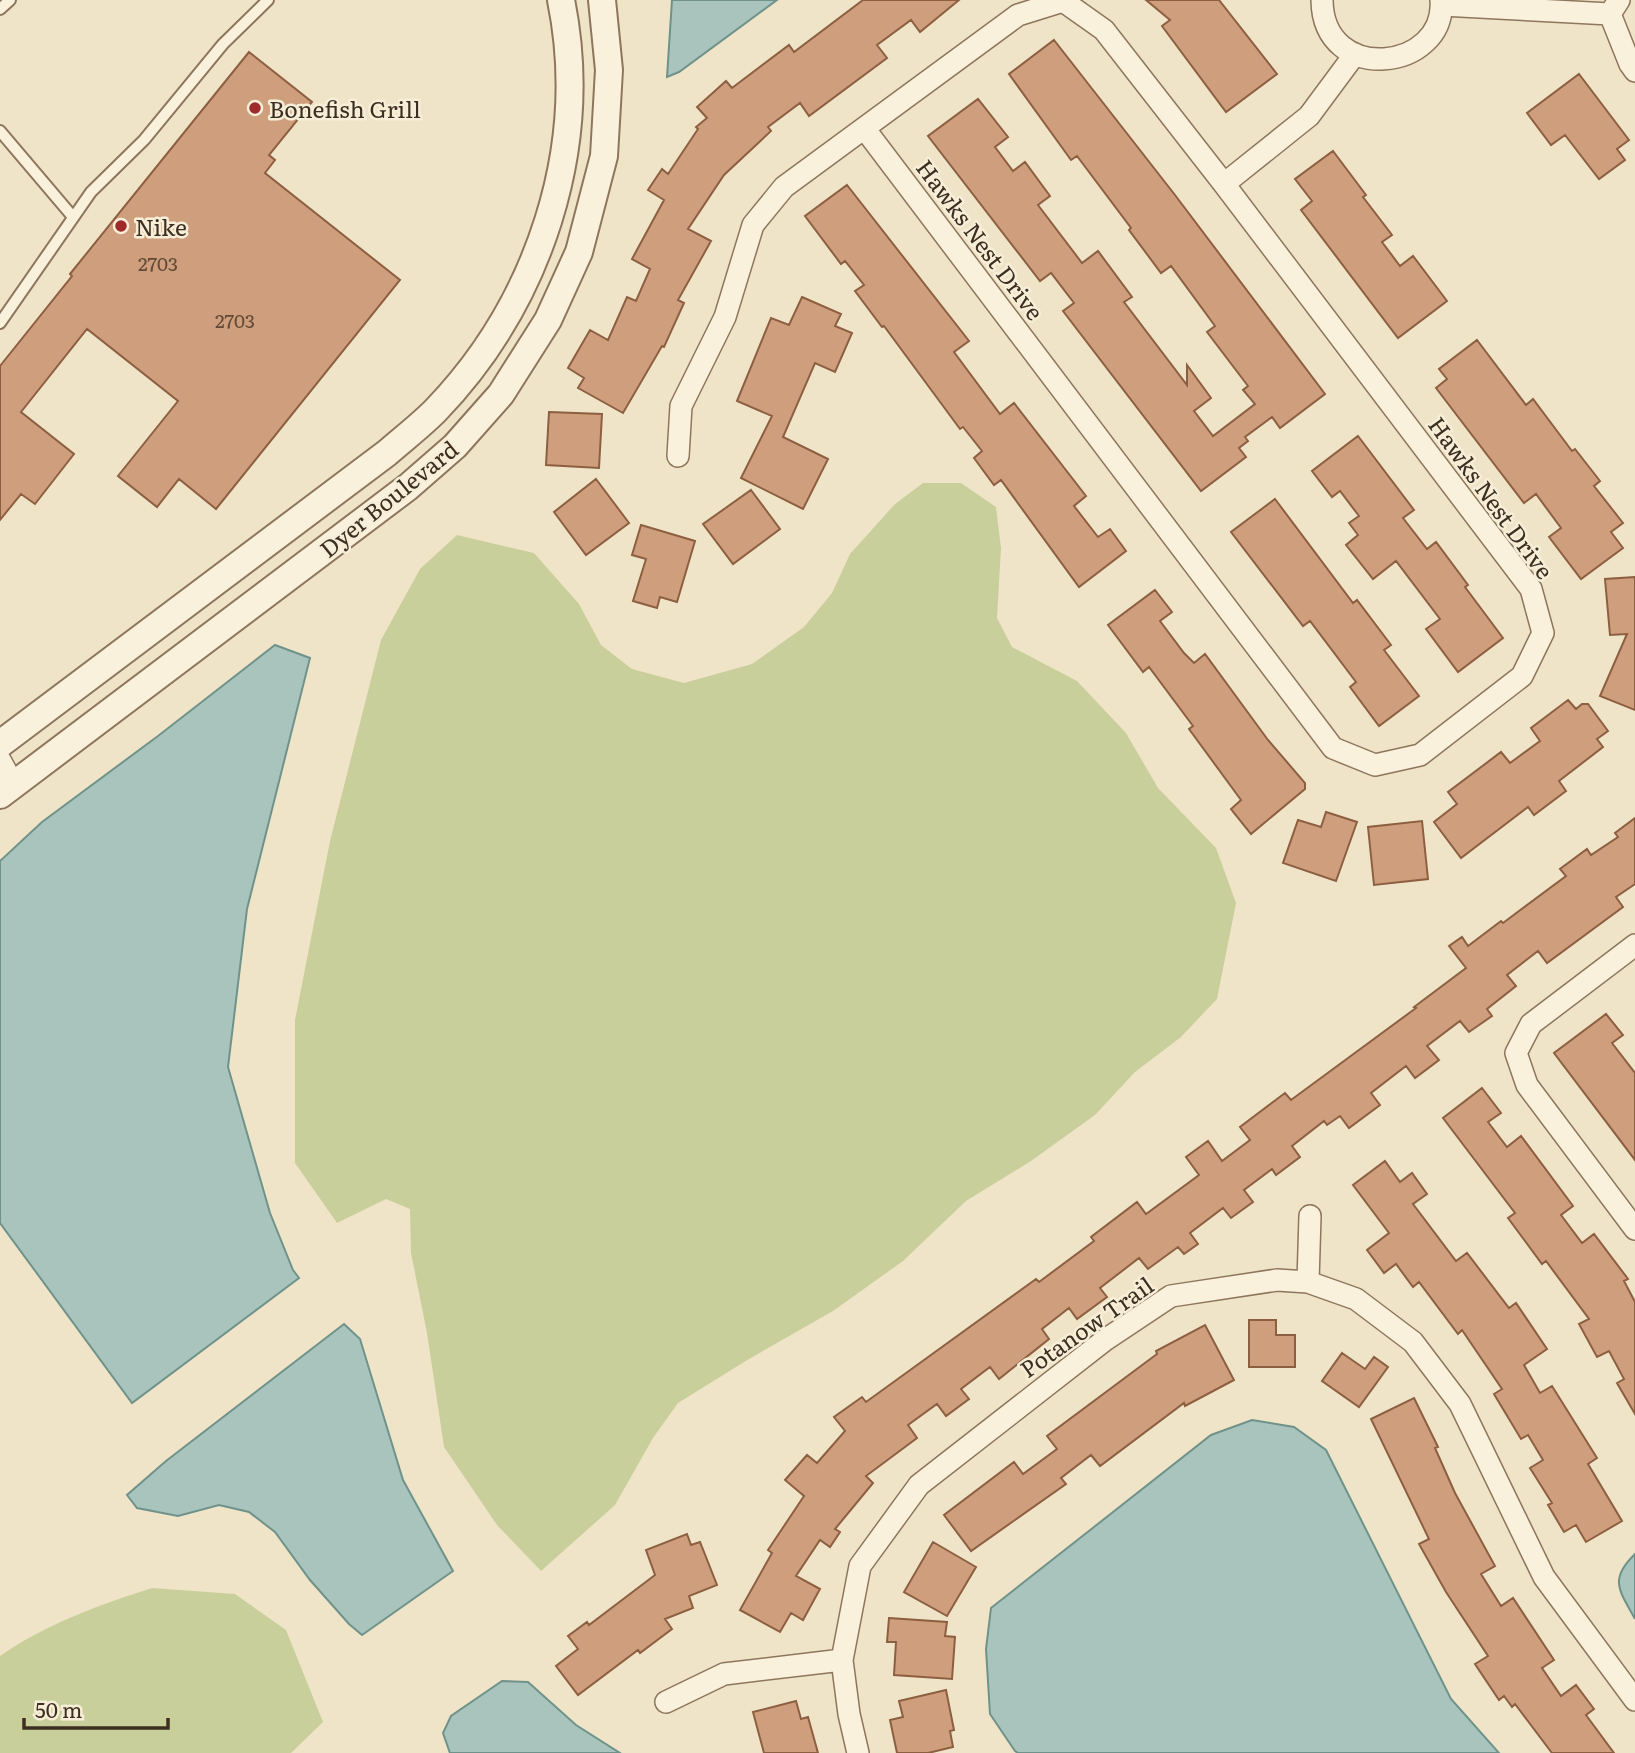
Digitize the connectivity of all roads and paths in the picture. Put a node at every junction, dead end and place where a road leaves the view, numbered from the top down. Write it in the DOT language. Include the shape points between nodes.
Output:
graph roads {
  1 [pos="10,0"];
  2 [pos="268,0"];
  3 [pos="561,0"];
  4 [pos="602,0"];
  5 [pos="1322,0"];
  6 [pos="1441,3"];
  7 [pos="1614,7"];
  8 [pos="0,9"];
  9 [pos="1355,54"];
  10 [pos="1635,71"];
  11 [pos="864,128"];
  12 [pos="0,131"];
  13 [pos="1224,184"];
  14 [pos="73,217"];
  15 [pos="0,323"];
  16 [pos="678,456"];
  17 [pos="0,744"];
  18 [pos="0,760"];
  19 [pos="7,790"];
  20 [pos="1635,945"];
  21 [pos="1310,1216"];
  22 [pos="1635,1229"];
  23 [pos="1308,1282"];
  24 [pos="842,1660"];
  25 [pos="1635,1700"];
  26 [pos="666,1702"];
  27 [pos="858,1753"];
  1 -- 8 [label="lane"];
  2 -- 14 [label="lane" via="223,44 172,109"];
  3 -- 17 [label="street, Dyer Boulevard" via="571,86 563,167 545,236 509,312 470,370 435,411 387,453"];
  4 -- 19 [label="street, Dyer Boulevard" via="609,70 604,156 579,251 548,320 501,394 455,446 408,486"];
  5 -- 9 [label="street" via="1328,29 1339,44"];
  6 -- 7 [label="street"];
  6 -- 9 [label="street" via="1435,28 1421,46 1400,58 1377,60"];
  7 -- 10 [label="street"];
  9 -- 13 [label="street" via="1309,116"];
  11 -- 13 [label="street, Hawks Nest Drive" via="1018,15 1063,1 1104,30"];
  11 -- 13 [label="street, Hawks Nest Drive" via="1333,748 1374,765 1420,755 1522,676 1543,633 1531,589"];
  11 -- 16 [label="street" via="784,187 752,225 725,317 681,406"];
  12 -- 14 [label="lane"];
  14 -- 15 [label="lane"];
  18 -- 19 [label="street"];
  20 -- 22 [label="street" via="1531,1024 1516,1053 1527,1085"];
  21 -- 23 [label="street"];
  23 -- 24 [label="street, Potanow Trail" via="1277,1280 1171,1296 1105,1340 919,1485 860,1566"];
  23 -- 25 [label="street, Potanow Trail" via="1356,1299 1413,1342 1460,1404 1544,1577"];
  24 -- 26 [label="street" via="724,1674"];
  24 -- 27 [label="street, Potanow Trail"];
}
